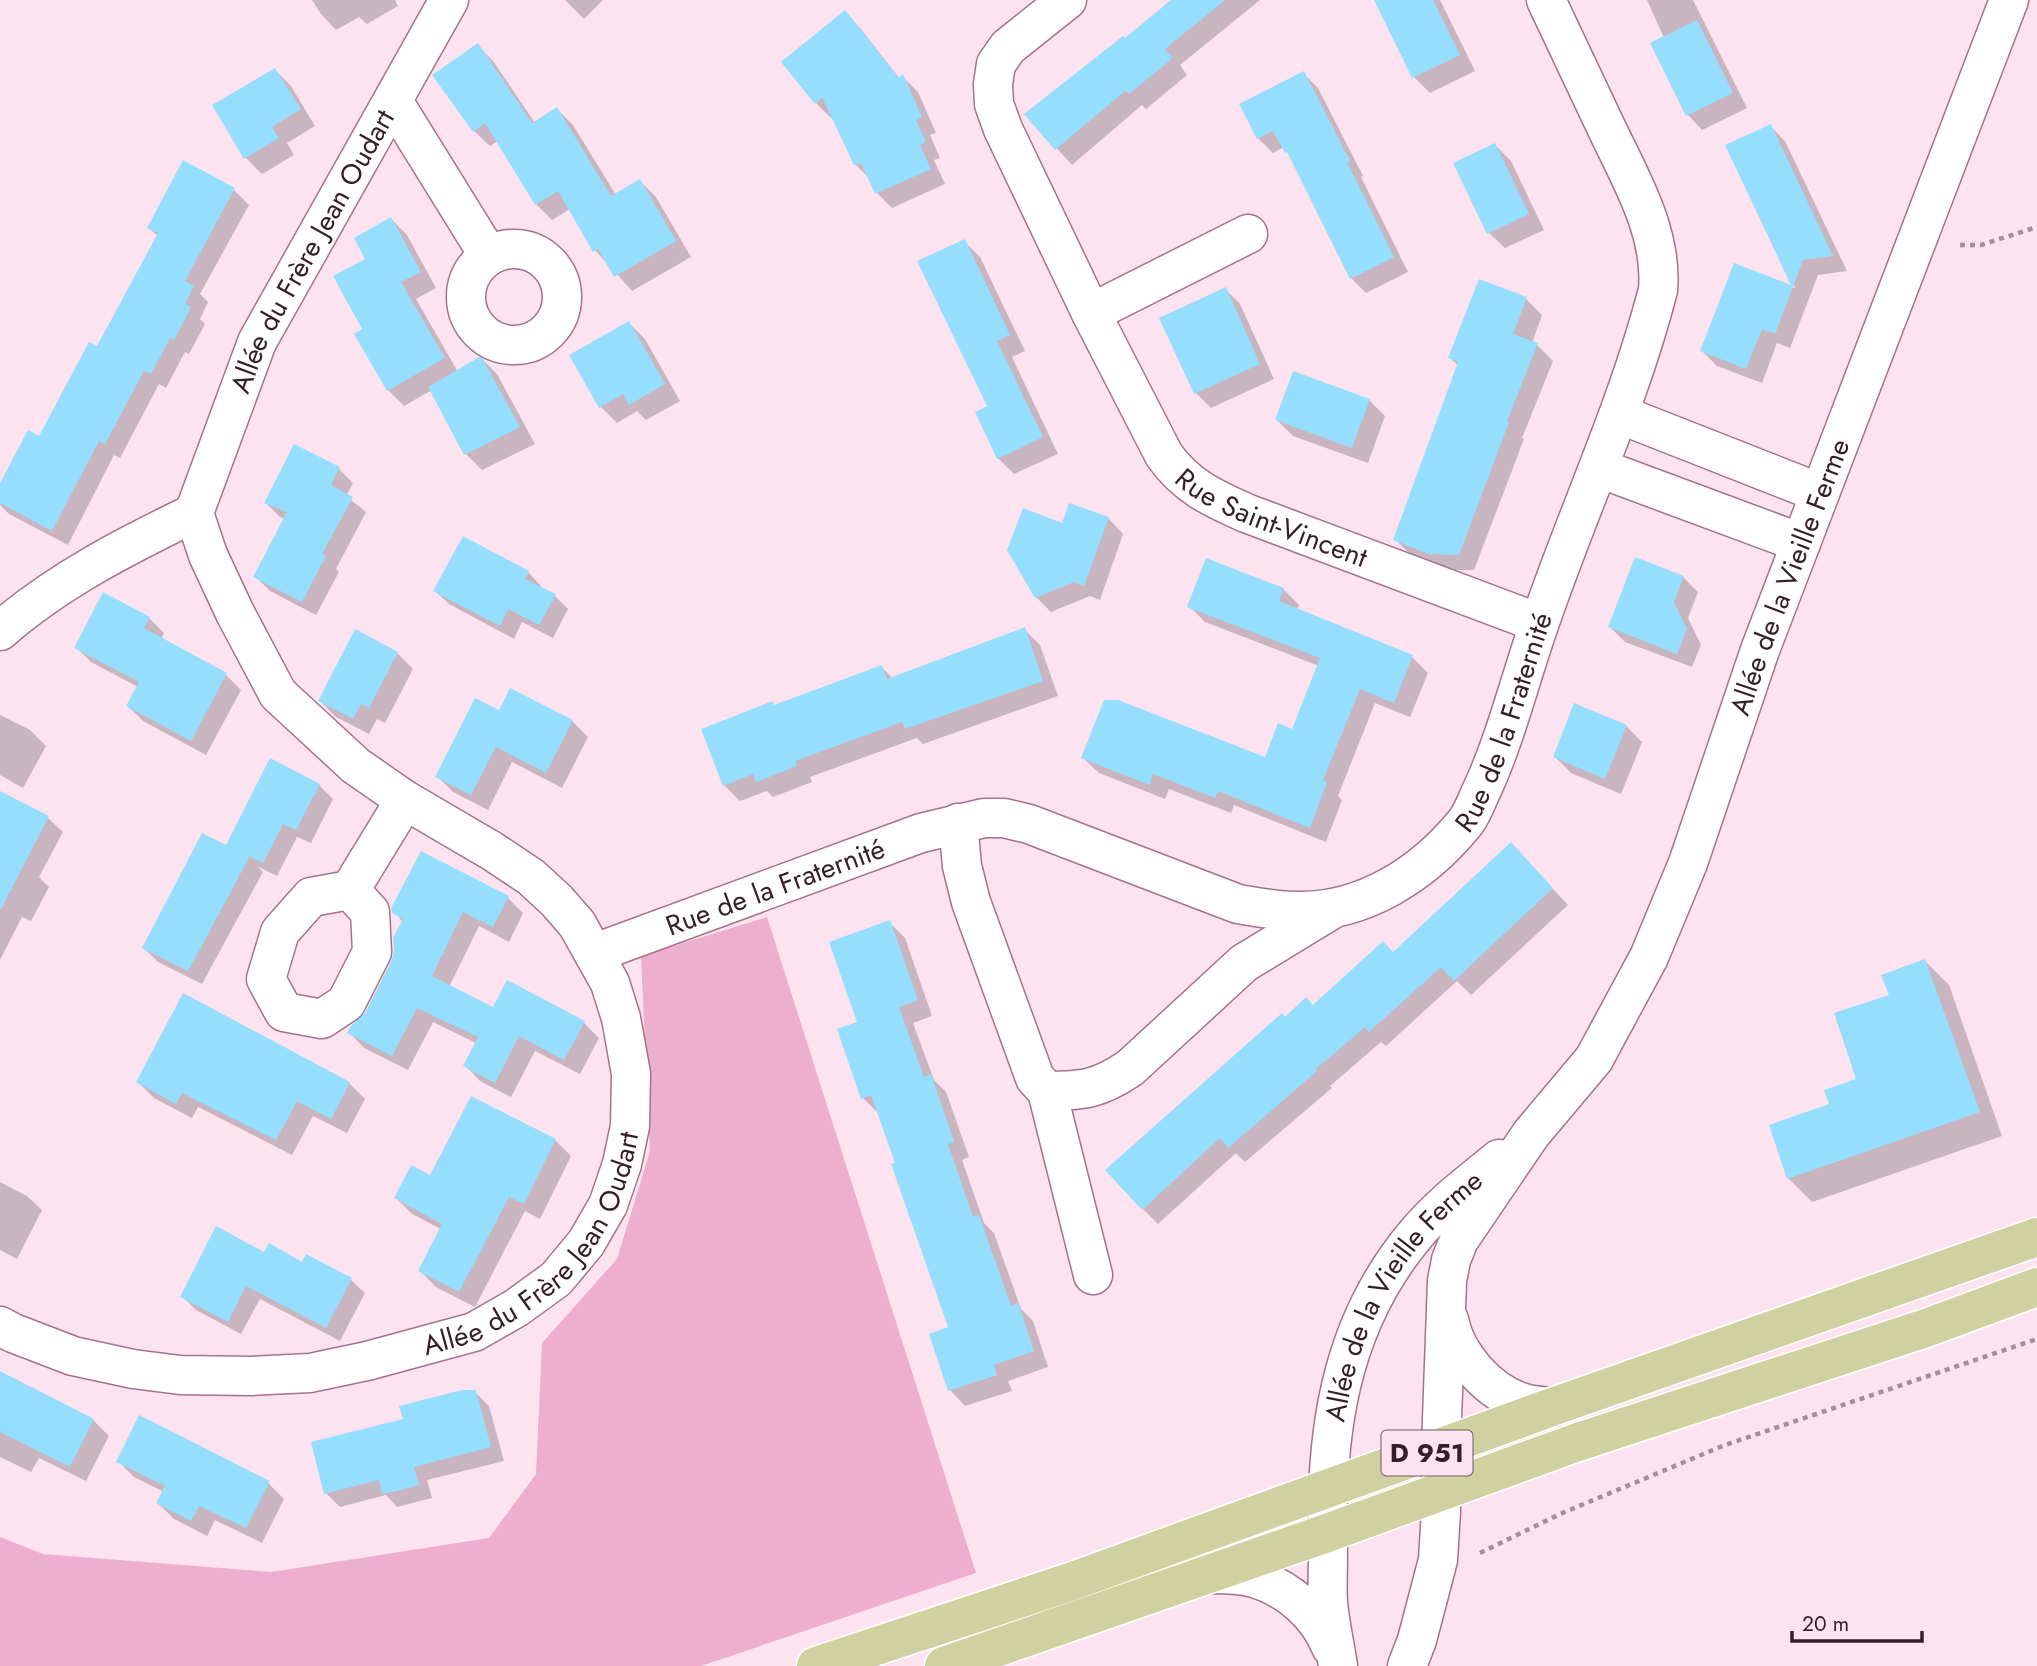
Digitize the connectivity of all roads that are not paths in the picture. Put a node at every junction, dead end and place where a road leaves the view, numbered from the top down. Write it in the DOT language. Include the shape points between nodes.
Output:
graph roads {
  1 [pos="449,0"];
  2 [pos="1067,0"];
  3 [pos="1546,0"];
  4 [pos="2008,0"];
  5 [pos="393,101"];
  6 [pos="1248,234"];
  7 [pos="489,256"];
  8 [pos="1091,313"];
  9 [pos="1619,414"];
  10 [pos="1599,468"];
  11 [pos="1820,493"];
  12 [pos="194,513"];
  13 [pos="1801,543"];
  14 [pos="1539,623"];
  15 [pos="0,631"];
  16 [pos="405,800"];
  17 [pos="958,822"];
  18 [pos="350,890"];
  19 [pos="1333,909"];
  20 [pos="595,953"];
  21 [pos="1047,1091"];
  22 [pos="1531,1134"];
  23 [pos="2037,1238"];
  24 [pos="1093,1275"];
  25 [pos="2037,1287"];
  26 [pos="1446,1303"];
  27 [pos="0,1326"];
  28 [pos="1552,1407"];
  29 [pos="1441,1470"];
  30 [pos="1327,1512"];
  31 [pos="1209,1574"];
  32 [pos="816,1666"];
  33 [pos="896,1666"];
  34 [pos="944,1666"];
  35 [pos="1337,1666"];
  36 [pos="1407,1666"];
  1 -- 5 [label="street, Allée du Frère Jean Oudart"];
  2 -- 8 [label="street, Rue Saint-Vincent" via="1008,47 996,64 994,104"];
  3 -- 9 [label="street" via="1639,196 1656,244 1658,290"];
  4 -- 11 [label="street, Allée de la Vieille Ferme"];
  5 -- 7 [label="street"];
  5 -- 12 [label="street, Allée du Frère Jean Oudart" via="257,342"];
  6 -- 8 [label="street"];
  8 -- 14 [label="street, Rue Saint-Vincent" via="1164,455 1175,471 1211,498"];
  9 -- 10 [label="street"];
  9 -- 11 [label="street"];
  10 -- 13 [label="street"];
  10 -- 14 [label="street, Rue de la Fraternité"];
  11 -- 13 [label="street, Allée de la Vieille Ferme"];
  12 -- 15 [label="street" via="120,549"];
  12 -- 16 [label="street, Allée du Frère Jean Oudart" via="234,613 278,694 356,766"];
  13 -- 22 [label="street, Allée de la Vieille Ferme" via="1688,863 1649,957 1594,1059"];
  14 -- 19 [label="street, Rue de la Fraternité" via="1490,772 1467,821 1399,882"];
  16 -- 18 [label="street"];
  16 -- 20 [label="street, Allée du Frère Jean Oudart" via="531,877 570,916"];
  17 -- 19 [label="street, Rue de la Fraternité" via="1004,818 1029,824 1238,904 1298,912"];
  17 -- 20 [label="street, Rue de la Fraternité"];
  17 -- 21 [label="street" via="971,902 1035,1078"];
  19 -- 21 [label="street, Rue de la Fraternité" via="1244,963 1111,1081 1092,1088"];
  20 -- 27 [label="street, Allée du Frère Jean Oudart" via="621,1018 631,1074 630,1126 622,1164 608,1205 586,1243 556,1279 516,1308 474,1332 367,1361 310,1373 251,1376 133,1369 73,1356"];
  21 -- 24 [label="street"];
  22 -- 26 [label="street, Allée de la Vieille Ferme" via="1459,1240 1449,1270"];
  22 -- 30 [label="street, Allée de la Vieille Ferme" via="1440,1207 1415,1234 1374,1296 1341,1380"];
  23 -- 28 [label="main road, D 951"];
  23 -- 29 [label="main road, D 951" via="1906,1302"];
  25 -- 29 [label="main road, D 951" via="1575,1443"];
  26 -- 28 [label="street, Allée de la Vieille Ferme" via="1460,1349 1474,1368 1496,1389 1523,1403"];
  26 -- 29 [label="street, Allée de la Vieille Ferme"];
  28 -- 29 [label="main road, D 951"];
  29 -- 30 [label="main road, D 951"];
  29 -- 36 [label="street, Allée de la Vieille Ferme" via="1438,1560"];
  30 -- 31 [label="main road, D 951"];
  30 -- 32 [label="main road, D 951" via="1070,1581"];
  30 -- 33 [label="main road, D 951"];
  30 -- 35 [label="street, Allée de la Vieille Ferme" via="1328,1602"];
  31 -- 34 [label="main road, D 951"];
  31 -- 35 [label="street" via="1252,1577 1286,1592 1318,1623"];
}
